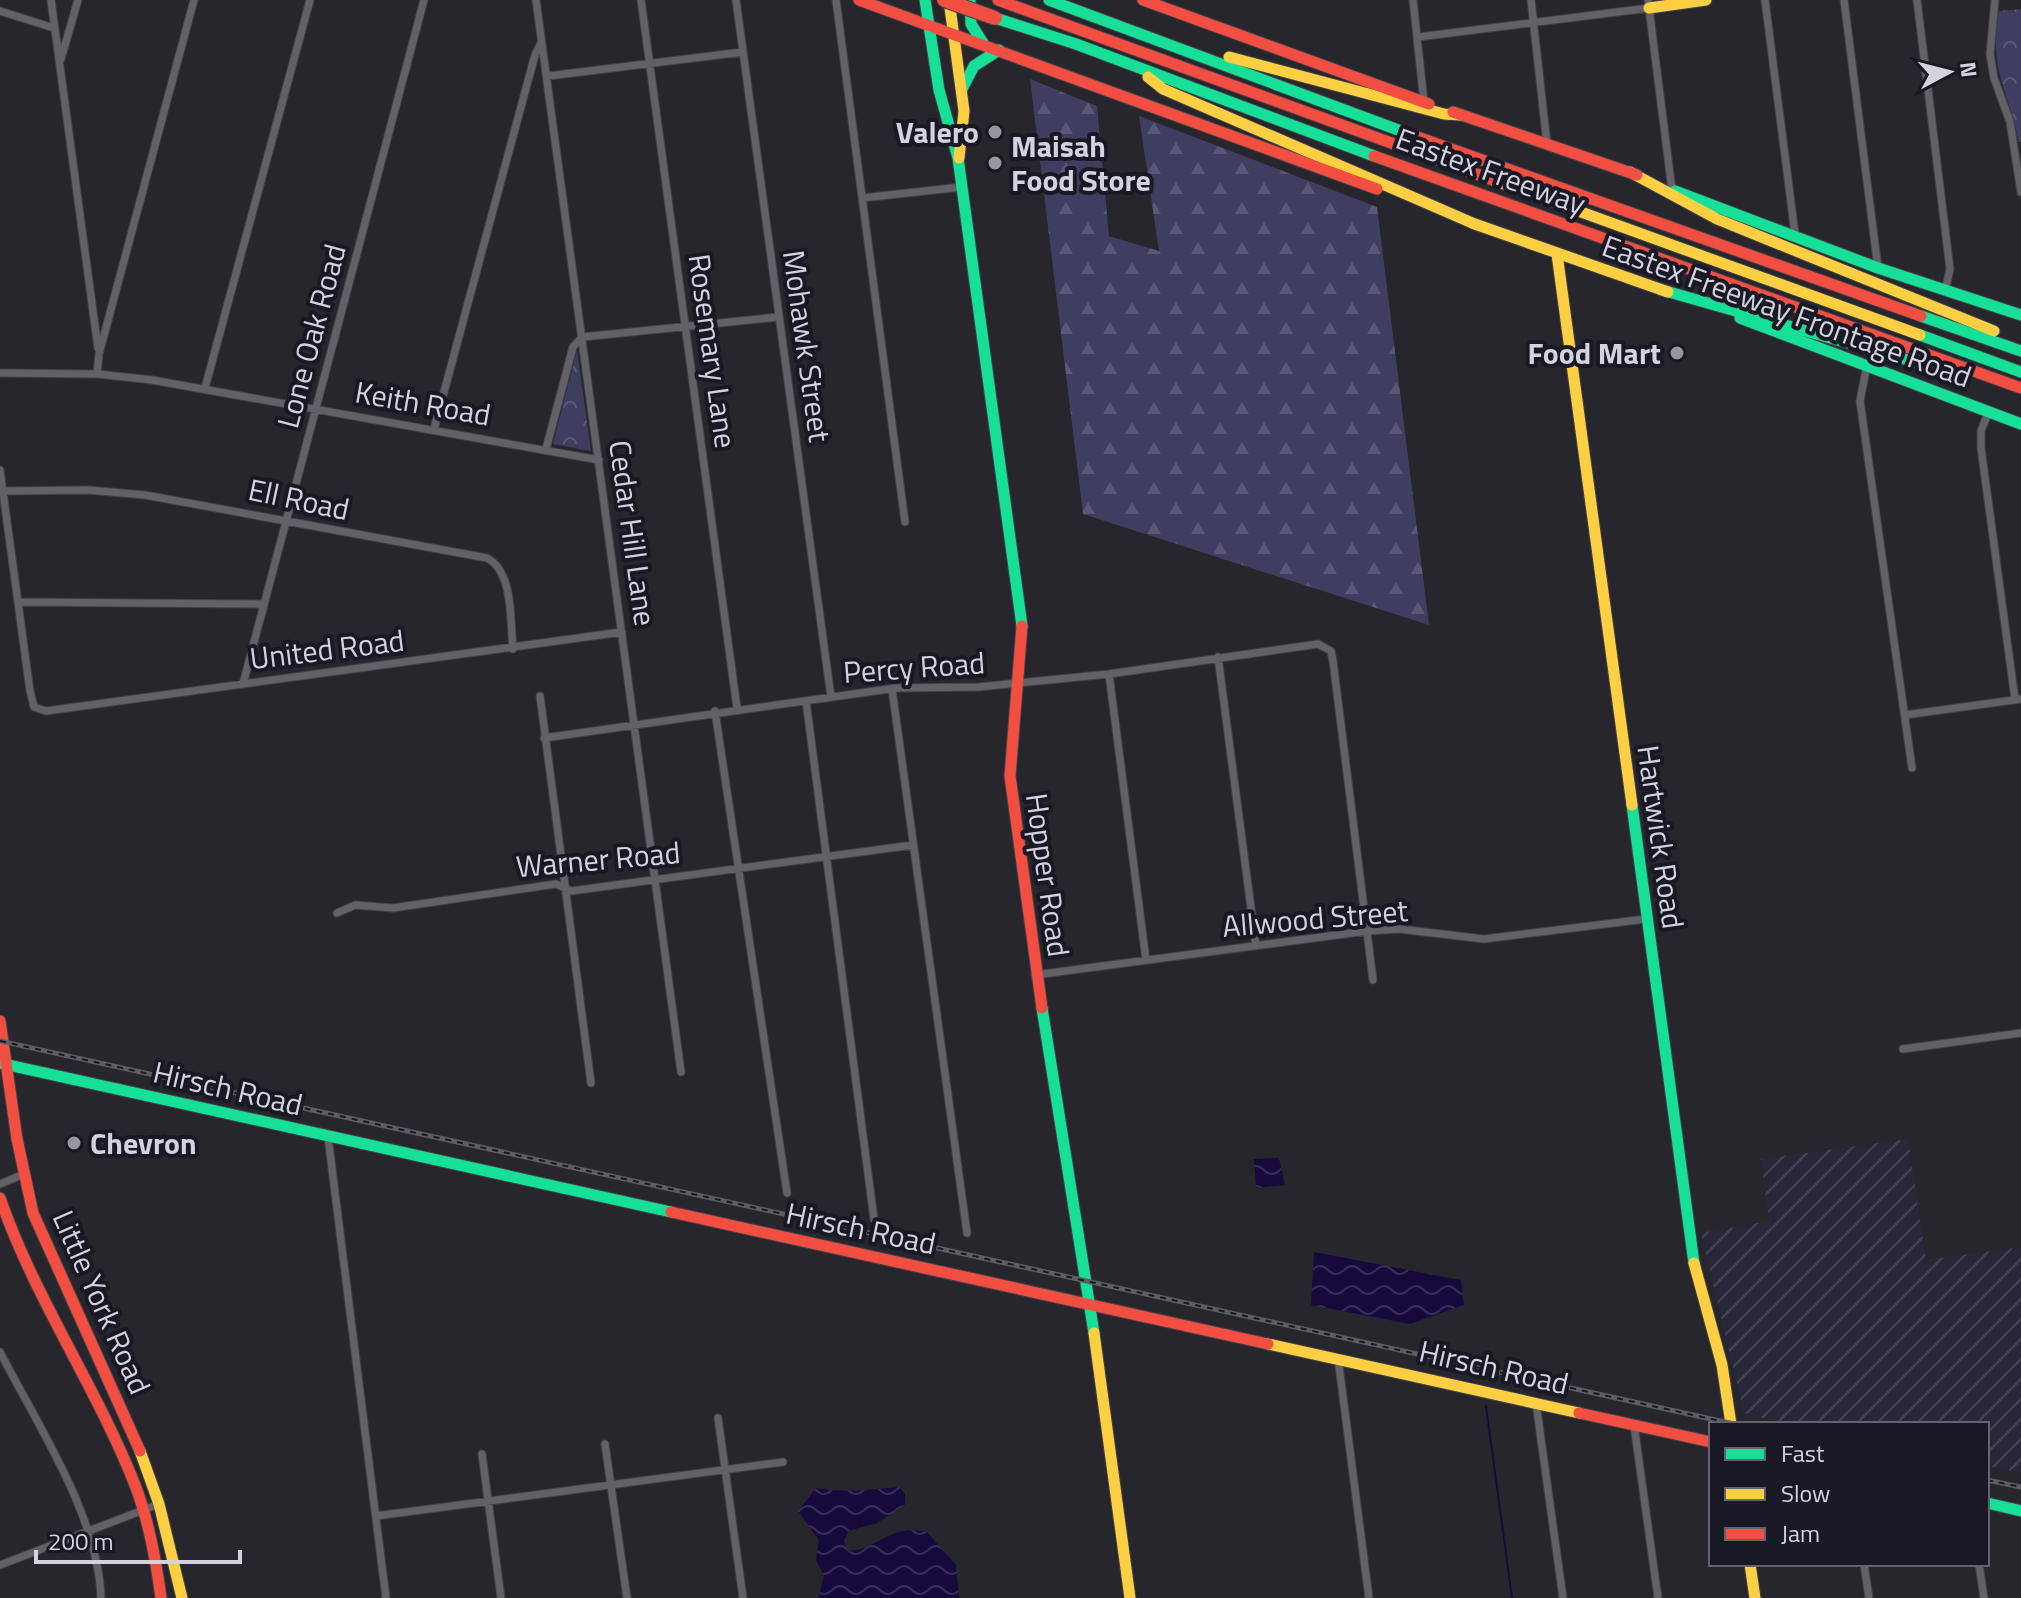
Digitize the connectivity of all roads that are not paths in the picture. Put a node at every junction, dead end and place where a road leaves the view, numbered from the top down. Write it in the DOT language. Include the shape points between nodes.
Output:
graph roads {
  1 [pos="51,0"];
  2 [pos="78,0"];
  3 [pos="194,0"];
  4 [pos="310,0"];
  5 [pos="424,0"];
  6 [pos="536,0"];
  7 [pos="641,0"];
  8 [pos="736,0"];
  9 [pos="836,0"];
  10 [pos="859,0"];
  11 [pos="925,0"];
  12 [pos="946,0"];
  13 [pos="970,0"];
  14 [pos="998,0"];
  15 [pos="1049,0"];
  16 [pos="1143,0"];
  17 [pos="1413,0"];
  18 [pos="1531,0"];
  19 [pos="1706,0"];
  20 [pos="1765,0"];
  21 [pos="1844,0"];
  22 [pos="1917,0"];
  23 [pos="1995,0"];
  24 [pos="1649,4"];
  25 [pos="897,6"];
  26 [pos="1175,7"];
  27 [pos="0,11"];
  28 [pos="1095,18"];
  29 [pos="1534,22"];
  30 [pos="929,25"];
  31 [pos="54,28"];
  32 [pos="954,34"];
  33 [pos="1418,37"];
  34 [pos="543,41"];
  35 [pos="992,47"];
  36 [pos="743,52"];
  37 [pos="60,62"];
  38 [pos="649,62"];
  39 [pos="1135,66"];
  40 [pos="548,76"];
  41 [pos="962,90"];
  42 [pos="1424,102"];
  43 [pos="1461,115"];
  44 [pos="1547,144"];
  45 [pos="958,158"];
  46 [pos="1630,172"];
  47 [pos="962,187"];
  48 [pos="1672,190"];
  49 [pos="2021,192"];
  50 [pos="862,198"];
  51 [pos="1477,225"];
  52 [pos="1795,234"];
  53 [pos="1557,254"];
  54 [pos="1878,268"];
  55 [pos="1662,290"];
  56 [pos="1944,291"];
  57 [pos="2021,315"];
  58 [pos="778,317"];
  59 [pos="687,328"];
  60 [pos="582,337"];
  61 [pos="2021,341"];
  62 [pos="2021,351"];
  63 [pos="99,354"];
  64 [pos="1867,365"];
  65 [pos="2021,372"];
  66 [pos="0,373"];
  67 [pos="97,374"];
  68 [pos="2001,381"];
  69 [pos="205,388"];
  70 [pos="2021,388"];
  71 [pos="316,410"];
  72 [pos="1988,413"];
  73 [pos="2021,424"];
  74 [pos="434,429"];
  75 [pos="546,449"];
  76 [pos="599,460"];
  77 [pos="0,470"];
  78 [pos="3,491"];
  79 [pos="905,522"];
  80 [pos="286,523"];
  81 [pos="18,602"];
  82 [pos="264,604"];
  83 [pos="622,632"];
  84 [pos="513,649"];
  85 [pos="1218,657"];
  86 [pos="1109,674"];
  87 [pos="1021,681"];
  88 [pos="243,684"];
  89 [pos="892,689"];
  90 [pos="540,696"];
  91 [pos="831,697"];
  92 [pos="2018,699"];
  93 [pos="806,701"];
  94 [pos="737,708"];
  95 [pos="715,711"];
  96 [pos="1905,715"];
  97 [pos="636,724"];
  98 [pos="544,738"];
  99 [pos="1912,768"];
  100 [pos="913,845"];
  101 [pos="825,857"];
  102 [pos="737,869"];
  103 [pos="656,880"];
  104 [pos="564,888"];
  105 [pos="337,913"];
  106 [pos="1646,919"];
  107 [pos="1367,931"];
  108 [pos="1256,946"];
  109 [pos="1146,960"];
  110 [pos="1035,975"];
  111 [pos="1373,980"];
  112 [pos="0,1021"];
  113 [pos="2021,1033"];
  114 [pos="1903,1049"];
  115 [pos="3,1064"];
  116 [pos="681,1072"];
  117 [pos="591,1083"];
  118 [pos="328,1137"];
  119 [pos="24,1174"];
  120 [pos="0,1184"];
  121 [pos="787,1193"];
  122 [pos="0,1198"];
  123 [pos="874,1219"];
  124 [pos="967,1233"];
  125 [pos="1090,1305"];
  126 [pos="0,1352"];
  127 [pos="1338,1358"];
  128 [pos="1536,1403"];
  129 [pos="718,1418"];
  130 [pos="1731,1422"];
  131 [pos="1634,1425"];
  132 [pos="1709,1442"];
  133 [pos="605,1444"];
  134 [pos="482,1454"];
  135 [pos="783,1462"];
  136 [pos="724,1469"];
  137 [pos="611,1484"];
  138 [pos="488,1501"];
  139 [pos="1989,1503"];
  140 [pos="159,1504"];
  141 [pos="2021,1511"];
  142 [pos="144,1512"];
  143 [pos="376,1516"];
  144 [pos="90,1532"];
  145 [pos="0,1565"];
  146 [pos="1750,1566"];
  147 [pos="1864,1566"];
  148 [pos="1979,1566"];
  149 [pos="101,1598"];
  150 [pos="161,1598"];
  151 [pos="182,1598"];
  152 [pos="386,1598"];
  153 [pos="501,1598"];
  154 [pos="627,1598"];
  155 [pos="743,1598"];
  156 [pos="1130,1598"];
  157 [pos="1369,1598"];
  158 [pos="1563,1598"];
  159 [pos="1658,1598"];
  160 [pos="1755,1598"];
  161 [pos="1869,1598"];
  162 [pos="1984,1598"];
  1 -- 31 [label="street"];
  2 -- 37 [label="street"];
  3 -- 63 [label="street"];
  4 -- 69 [label="street"];
  5 -- 71 [label="street, Lone Oak Road"];
  6 -- 34 [label="street, Cedar Hill Lane"];
  7 -- 38 [label="street, Rosemary Lane"];
  8 -- 36 [label="street, Mohawk Street"];
  9 -- 50 [label="street"];
  10 -- 25 [label="main road, Eastex Freeway Frontage Road"];
  11 -- 30 [label="main road, Hopper Road"];
  12 -- 32 [label="main road, Hopper Road"];
  12 -- 39 [label="main road, Eastex Freeway, bridge"];
  13 -- 35 [label="main road" via="971,24"];
  14 -- 65 [label="main road"];
  15 -- 28 [label="main road, Eastex Freeway"];
  16 -- 26 [label="main road"];
  17 -- 33 [label="street"];
  18 -- 29 [label="street"];
  19 -- 24 [label="main road"];
  20 -- 52 [label="street"];
  21 -- 54 [label="street"];
  22 -- 56 [label="street" via="1950,269"];
  23 -- 49 [label="street" via="1990,54 2010,122"];
  24 -- 29 [label="street"];
  24 -- 48 [label="street"];
  25 -- 30 [label="main road, Eastex Freeway Frontage Road"];
  26 -- 42 [label="main road"];
  27 -- 31 [label="street"];
  28 -- 43 [label="main road"];
  28 -- 62 [label="main road, Eastex Freeway"];
  29 -- 33 [label="street"];
  29 -- 44 [label="street"];
  30 -- 32 [label="main road, Eastex Freeway Frontage Road"];
  30 -- 45 [label="main road, Hopper Road" via="939,90"];
  31 -- 37 [label="street"];
  32 -- 35 [label="main road, Eastex Freeway Frontage Road"];
  32 -- 41 [label="main road, Hopper Road"];
  33 -- 42 [label="street"];
  34 -- 40 [label="street, Cedar Hill Lane"];
  34 -- 74 [label="street"];
  35 -- 41 [label="main road"];
  35 -- 51 [label="main road, Eastex Freeway Frontage Road"];
  36 -- 38 [label="street"];
  36 -- 58 [label="street, Mohawk Street"];
  37 -- 63 [label="street"];
  38 -- 40 [label="street"];
  38 -- 59 [label="street, Rosemary Lane"];
  39 -- 51 [label="main road" via="1163,89"];
  39 -- 68 [label="main road, Eastex Freeway"];
  40 -- 60 [label="street, Cedar Hill Lane"];
  41 -- 45 [label="main road, Hopper Road" via="965,116"];
  42 -- 43 [label="main road"];
  43 -- 44 [label="main road"];
  44 -- 46 [label="main road"];
  45 -- 47 [label="main road, Hopper Road"];
  46 -- 48 [label="main road"];
  46 -- 61 [label="main road" via="1717,219"];
  47 -- 50 [label="street"];
  47 -- 87 [label="main road, Hopper Road" via="1021,614"];
  48 -- 52 [label="main road"];
  50 -- 79 [label="street"];
  51 -- 53 [label="main road, Eastex Freeway Frontage Road"];
  52 -- 54 [label="main road"];
  53 -- 55 [label="main road, Eastex Freeway Frontage Road"];
  53 -- 106 [label="main road, Hartwick Road"];
  54 -- 56 [label="main road"];
  55 -- 64 [label="main road, Eastex Freeway Frontage Road"];
  55 -- 68 [label="main road" via="1966,377"];
  56 -- 57 [label="main road"];
  58 -- 59 [label="street"];
  58 -- 91 [label="street, Mohawk Street"];
  59 -- 60 [label="street"];
  59 -- 94 [label="street, Rosemary Lane"];
  60 -- 75 [label="street" via="573,347"];
  60 -- 76 [label="street, Cedar Hill Lane"];
  63 -- 67 [label="street"];
  64 -- 72 [label="main road, Eastex Freeway Frontage Road"];
  64 -- 96 [label="street" via="1860,401"];
  66 -- 67 [label="street, Keith Road"];
  67 -- 69 [label="street, Keith Road"];
  68 -- 70 [label="main road, Eastex Freeway"];
  69 -- 71 [label="street, Keith Road"];
  71 -- 74 [label="street, Keith Road"];
  71 -- 80 [label="street, Lone Oak Road"];
  72 -- 73 [label="main road, Eastex Freeway Frontage Road"];
  72 -- 92 [label="street" via="1981,448"];
  74 -- 75 [label="street, Keith Road"];
  75 -- 76 [label="street, Keith Road"];
  76 -- 83 [label="street, Cedar Hill Lane"];
  77 -- 78 [label="street"];
  78 -- 80 [label="street, Ell Road" via="145,495"];
  78 -- 81 [label="street"];
  80 -- 82 [label="street, Lone Oak Road"];
  80 -- 84 [label="street, Ell Road" via="492,561 504,579"];
  81 -- 82 [label="street"];
  81 -- 88 [label="street, United Road" via="37,708 52,711"];
  82 -- 88 [label="street, Lone Oak Road"];
  83 -- 84 [label="street, United Road"];
  83 -- 97 [label="street, Cedar Hill Lane"];
  84 -- 88 [label="street, United Road"];
  85 -- 86 [label="street, Percy Road"];
  85 -- 107 [label="street, Percy Road" via="1318,644 1331,651"];
  85 -- 108 [label="street"];
  86 -- 87 [label="street, Percy Road"];
  86 -- 109 [label="street"];
  87 -- 89 [label="street, Percy Road"];
  87 -- 110 [label="main road, Hopper Road" via="1010,733 1009,774"];
  89 -- 91 [label="street, Percy Road"];
  89 -- 100 [label="street"];
  90 -- 98 [label="street"];
  91 -- 93 [label="street, Percy Road"];
  92 -- 96 [label="street"];
  93 -- 94 [label="street, Percy Road"];
  93 -- 101 [label="street"];
  94 -- 95 [label="street, Percy Road"];
  95 -- 97 [label="street, Percy Road"];
  95 -- 102 [label="street"];
  96 -- 99 [label="street"];
  97 -- 98 [label="street, Percy Road"];
  97 -- 103 [label="street, Cedar Hill Lane"];
  98 -- 104 [label="street"];
  100 -- 101 [label="street, Warner Road"];
  100 -- 124 [label="street"];
  101 -- 102 [label="street, Warner Road"];
  101 -- 123 [label="street"];
  102 -- 103 [label="street, Warner Road"];
  102 -- 121 [label="street"];
  103 -- 104 [label="street, Warner Road"];
  103 -- 116 [label="street, Cedar Hill Lane"];
  104 -- 105 [label="street, Warner Road" via="556,884 393,908 355,905"];
  104 -- 117 [label="street"];
  106 -- 107 [label="street, Allwood Street" via="1484,939 1399,929"];
  106 -- 130 [label="main road, Hartwick Road" via="1696,1278 1722,1365"];
  107 -- 108 [label="street, Allwood Street"];
  107 -- 111 [label="street"];
  108 -- 109 [label="street, Allwood Street"];
  109 -- 110 [label="street, Allwood Street"];
  110 -- 125 [label="main road, Hopper Road"];
  112 -- 115 [label="main road, Little York Road"];
  113 -- 114 [label="street"];
  115 -- 118 [label="main road, Hirsch Road"];
  115 -- 119 [label="main road, Little York Road"];
  118 -- 125 [label="main road, Hirsch Road"];
  118 -- 143 [label="street"];
  119 -- 120 [label="street"];
  119 -- 140 [label="main road, Little York Road" via="33,1213"];
  122 -- 142 [label="main road, Little York Road" via="31,1285 106,1421"];
  125 -- 127 [label="main road, Hirsch Road"];
  125 -- 156 [label="main road, Hopper Road"];
  126 -- 144 [label="street"];
  127 -- 128 [label="main road, Hirsch Road"];
  127 -- 157 [label="street"];
  128 -- 131 [label="main road, Hirsch Road"];
  128 -- 158 [label="street"];
  129 -- 136 [label="street"];
  131 -- 132 [label="main road, Hirsch Road"];
  131 -- 159 [label="street"];
  133 -- 137 [label="street"];
  134 -- 138 [label="street"];
  135 -- 136 [label="street"];
  136 -- 137 [label="street"];
  136 -- 155 [label="street"];
  137 -- 138 [label="street"];
  137 -- 154 [label="street"];
  138 -- 143 [label="street"];
  138 -- 153 [label="street"];
  139 -- 141 [label="main road"];
  140 -- 142 [label="street"];
  140 -- 151 [label="main road, Little York Road"];
  142 -- 144 [label="street"];
  142 -- 150 [label="main road, Little York Road"];
  143 -- 152 [label="street"];
  144 -- 145 [label="street"];
  144 -- 149 [label="street"];
  146 -- 160 [label="main road"];
  147 -- 161 [label="street"];
  148 -- 162 [label="street"];
}
